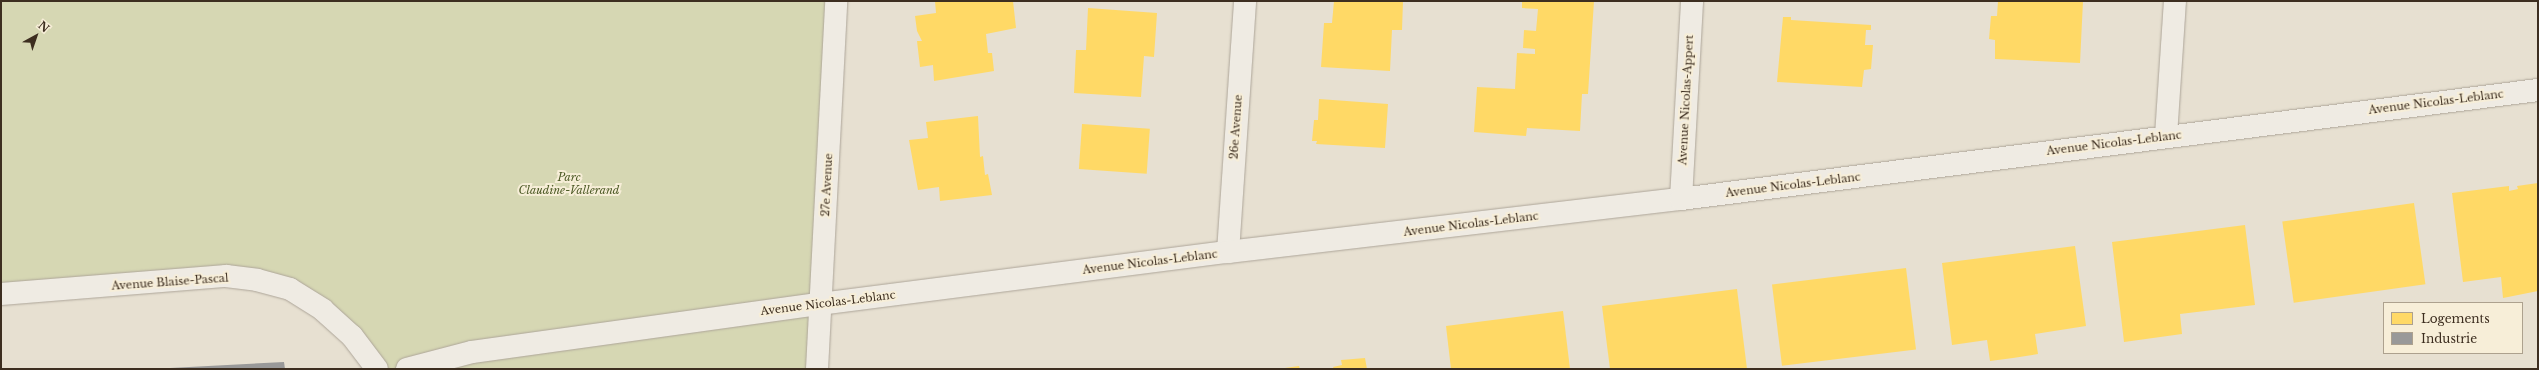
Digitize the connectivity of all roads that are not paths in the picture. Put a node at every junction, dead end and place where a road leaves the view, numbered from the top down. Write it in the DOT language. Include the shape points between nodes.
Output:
graph roads {
  1 [pos="836,1"];
  2 [pos="1245,1"];
  3 [pos="1692,1"];
  4 [pos="2175,1"];
  5 [pos="2538,90"];
  6 [pos="2166,136"];
  7 [pos="1681,200"];
  8 [pos="1228,252"];
  9 [pos="1,294"];
  10 [pos="820,304"];
  11 [pos="377,369"];
  12 [pos="407,369"];
  13 [pos="817,369"];
  1 -- 10 [label="street, 27e Avenue"];
  2 -- 8 [label="street, 26e Avenue"];
  3 -- 7 [label="street, Avenue Nicolas-Appert"];
  4 -- 6 [label="street"];
  5 -- 6 [label="street, Avenue Nicolas-Leblanc"];
  6 -- 7 [label="street, Avenue Nicolas-Leblanc"];
  7 -- 8 [label="street, Avenue Nicolas-Leblanc"];
  8 -- 10 [label="street, Avenue Nicolas-Leblanc"];
  9 -- 11 [label="street, Avenue Blaise-Pascal" via="226,276 258,280 290,289 323,310 352,336"];
  10 -- 12 [label="street, Avenue Nicolas-Leblanc" via="472,352"];
  10 -- 13 [label="street, 27e Avenue"];
}
